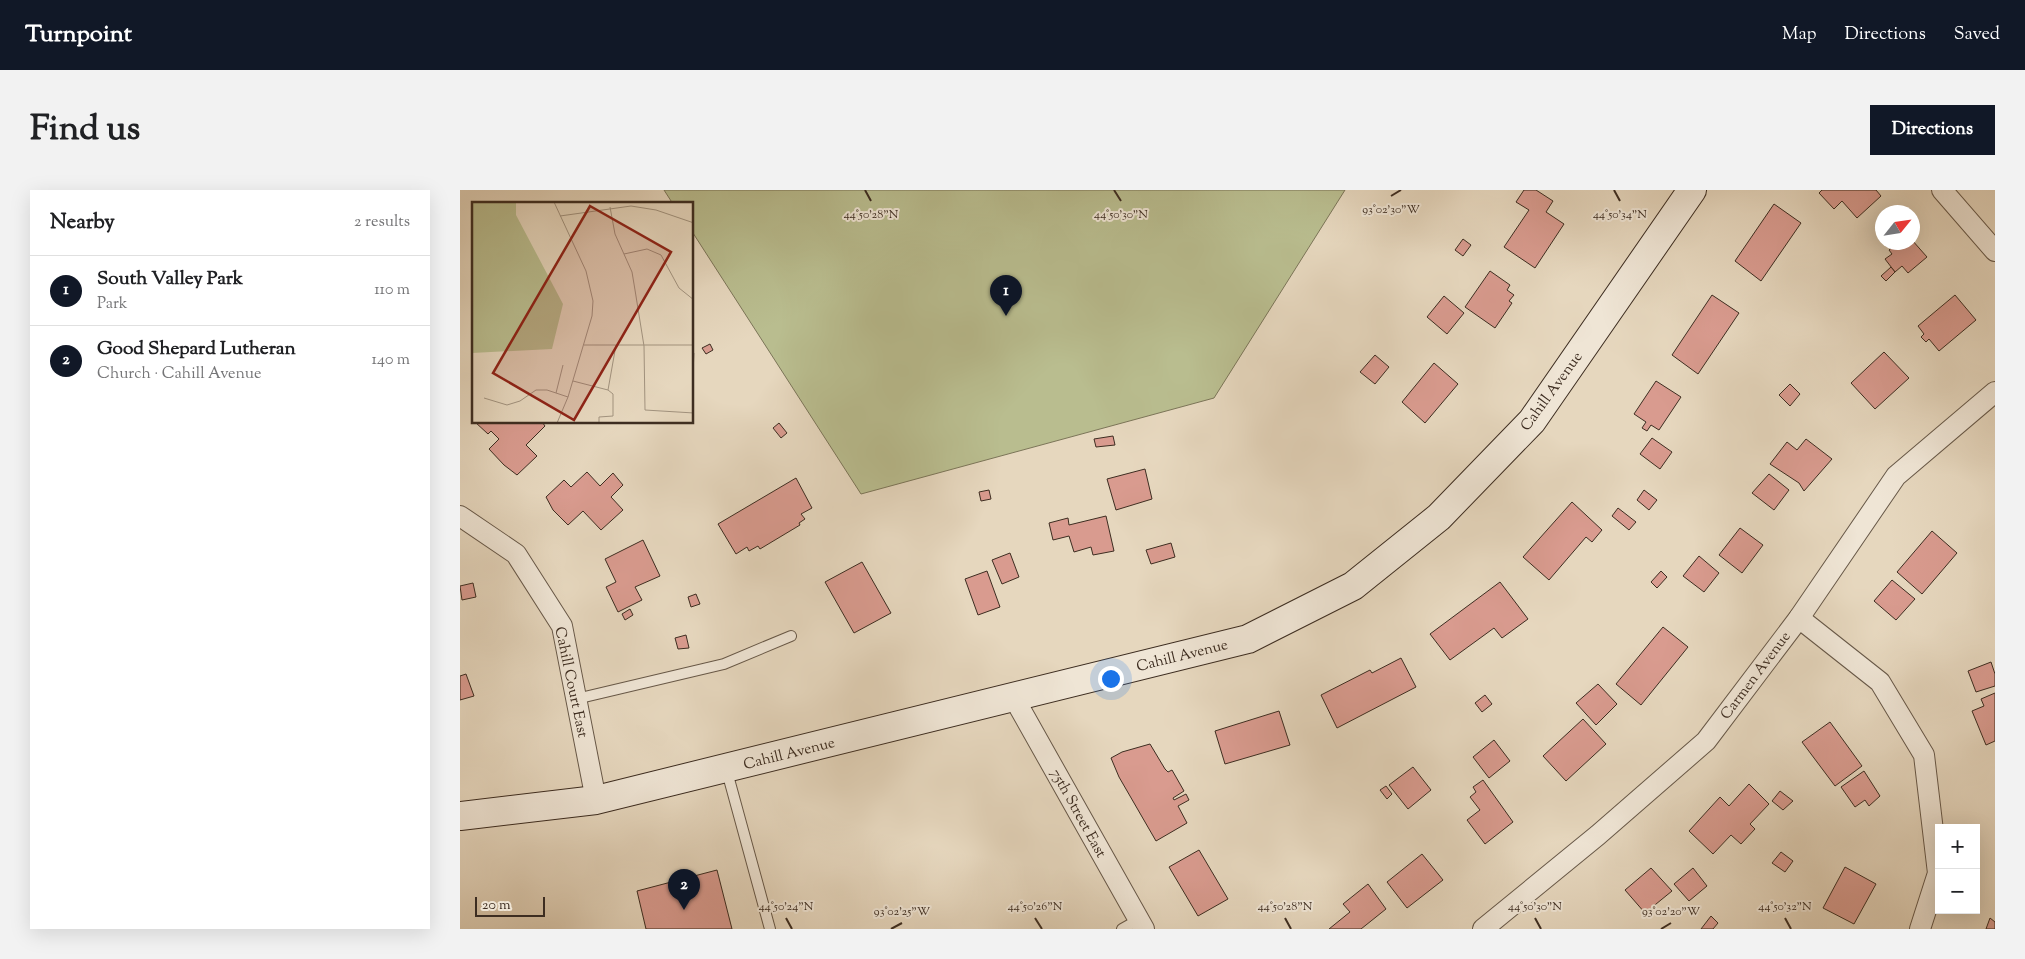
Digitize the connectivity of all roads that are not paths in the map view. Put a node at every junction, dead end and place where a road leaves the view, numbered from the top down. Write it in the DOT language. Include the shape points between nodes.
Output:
graph roads {
  1 [pos="1692,190"];
  2 [pos="1942,190"];
  3 [pos="1995,251"];
  4 [pos="1995,392"];
  5 [pos="460,516"];
  6 [pos="1798,618"];
  7 [pos="791,636"];
  8 [pos="1014,698"];
  9 [pos="576,699"];
  10 [pos="726,768"];
  11 [pos="596,800"];
  12 [pos="460,816"];
  13 [pos="1135,926"];
  14 [pos="770,929"];
  15 [pos="1482,929"];
  16 [pos="1920,929"];
  1 -- 8 [label="street, Cahill Avenue" via="1532,421 1439,518 1353,586 1248,639"];
  2 -- 3 [label="street"];
  4 -- 6 [label="street, Carmen Avenue" via="1896,476"];
  5 -- 9 [label="street, Cahill Court East" via="516,554 527,570 562,626"];
  6 -- 15 [label="street, Carmen Avenue" via="1706,741 1598,835"];
  6 -- 16 [label="street" via="1880,682 1924,755 1938,873"];
  7 -- 9 [label="lane" via="724,664"];
  8 -- 10 [label="street, Cahill Avenue"];
  8 -- 13 [label="street, 75th Street East"];
  9 -- 11 [label="street, Cahill Court East"];
  10 -- 11 [label="street, Cahill Avenue"];
  10 -- 14 [label="lane"];
  11 -- 12 [label="street, Cahill Avenue"];
}
